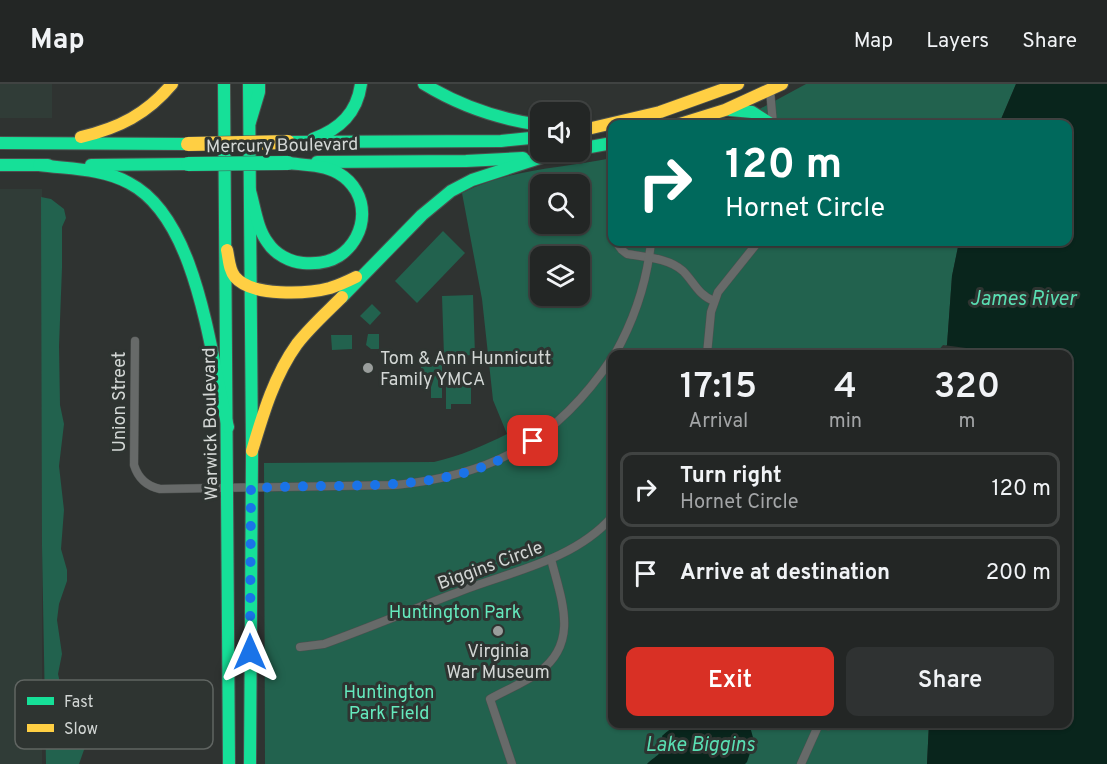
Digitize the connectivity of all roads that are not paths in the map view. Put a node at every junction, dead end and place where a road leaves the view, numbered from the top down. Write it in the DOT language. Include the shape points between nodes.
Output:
graph roads {
  1 [pos="172,84"];
  2 [pos="224,84"];
  3 [pos="249,84"];
  4 [pos="259,84"];
  5 [pos="361,84"];
  6 [pos="424,84"];
  7 [pos="738,84"];
  8 [pos="776,87"];
  9 [pos="725,110"];
  10 [pos="627,120"];
  11 [pos="693,120"];
  12 [pos="766,120"];
  13 [pos="772,120"];
  14 [pos="250,122"];
  15 [pos="530,123"];
  16 [pos="608,125"];
  17 [pos="590,128"];
  18 [pos="530,138"];
  19 [pos="71,141"];
  20 [pos="303,142"];
  21 [pos="0,143"];
  22 [pos="608,144"];
  23 [pos="590,147"];
  24 [pos="530,156"];
  25 [pos="530,162"];
  26 [pos="288,163"];
  27 [pos="0,165"];
  28 [pos="72,168"];
  29 [pos="250,191"];
  30 [pos="619,246"];
  31 [pos="650,246"];
  32 [pos="755,246"];
  33 [pos="227,250"];
  34 [pos="649,258"];
  35 [pos="364,274"];
  36 [pos="251,288"];
  37 [pos="714,301"];
  38 [pos="135,341"];
  39 [pos="617,350"];
  40 [pos="708,350"];
  41 [pos="608,364"];
  42 [pos="228,427"];
  43 [pos="252,451"];
  44 [pos="229,488"];
  45 [pos="251,488"];
  46 [pos="608,521"];
  47 [pos="552,559"];
  48 [pos="229,630"];
  49 [pos="250,630"];
  50 [pos="300,647"];
  51 [pos="817,728"];
  52 [pos="230,764"];
  53 [pos="250,764"];
  54 [pos="512,764"];
  55 [pos="801,764"];
  1 -- 19 [label="main road" via="131,122"];
  2 -- 33 [label="main road, Warwick Boulevard"];
  3 -- 14 [label="main road"];
  4 -- 14 [label="main road"];
  5 -- 20 [label="main road" via="357,106 350,117 330,133"];
  6 -- 15 [label="main road" via="480,112"];
  7 -- 10 [label="main road"];
  8 -- 9 [label="main road"];
  8 -- 13 [label="street"];
  9 -- 11 [label="main road"];
  9 -- 12 [label="main road" via="751,111"];
  14 -- 29 [label="main road"];
  16 -- 17 [label="main road"];
  18 -- 20 [label="main road, Mercury Boulevard"];
  19 -- 20 [label="main road, Mercury Boulevard, bridge"];
  19 -- 21 [label="main road"];
  22 -- 23 [label="main road"];
  24 -- 26 [label="main road, Mercury Boulevard" via="492,160"];
  25 -- 35 [label="main road" via="451,191 422,214"];
  26 -- 28 [label="main road, Mercury Boulevard, bridge"];
  26 -- 29 [label="main road" via="337,173 358,193 362,225 345,253 328,262 311,264 280,255 265,239"];
  27 -- 28 [label="main road"];
  28 -- 42 [label="main road" via="130,183 169,218 188,261 213,349"];
  29 -- 36 [label="main road"];
  30 -- 34 [label="street" via="627,254"];
  31 -- 34 [label="street"];
  32 -- 37 [label="street" via="722,285"];
  33 -- 36 [label="main road" via="231,271"];
  33 -- 42 [label="main road, Warwick Boulevard"];
  34 -- 37 [label="street" via="675,266 697,291"];
  34 -- 39 [label="street" via="629,326"];
  35 -- 36 [label="main road" via="324,289"];
  35 -- 43 [label="main road" via="309,330 285,362 266,401"];
  36 -- 43 [label="main road"];
  37 -- 40 [label="street"];
  38 -- 44 [label="street, Union Street" via="137,474 156,488"];
  41 -- 45 [label="street" via="584,398 557,423 525,446 483,467 445,478 396,485"];
  42 -- 44 [label="main road, Warwick Boulevard"];
  43 -- 45 [label="main road"];
  44 -- 45 [label="street"];
  44 -- 48 [label="main road, Warwick Boulevard"];
  45 -- 49 [label="main road"];
  46 -- 47 [label="street, Biggins Circle" via="593,537"];
  47 -- 50 [label="street, Biggins Circle" via="324,644"];
  47 -- 54 [label="street" via="564,614 565,630 559,650 538,673 490,699"];
  48 -- 49 [label="main road"];
  48 -- 52 [label="main road, Warwick Boulevard"];
  49 -- 53 [label="main road"];
  51 -- 55 [label="street"];
}
